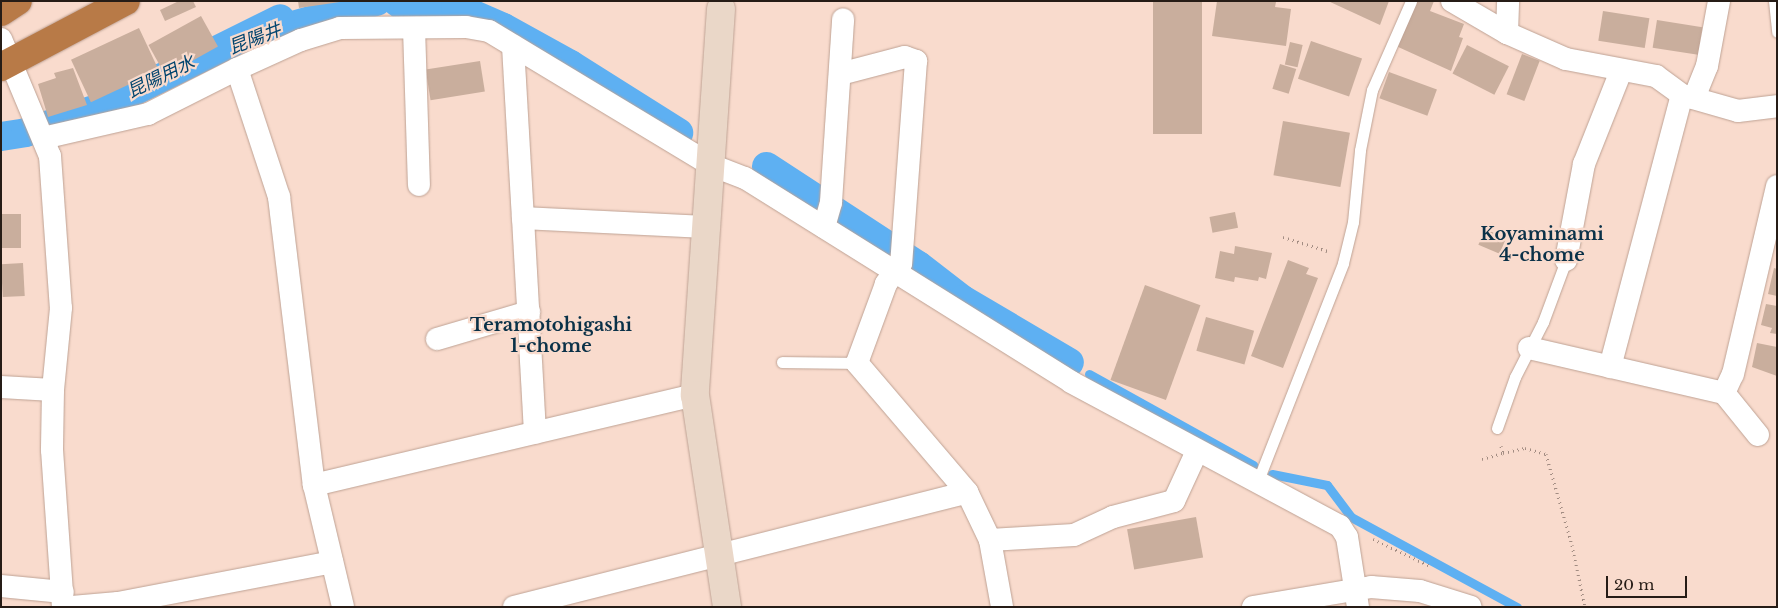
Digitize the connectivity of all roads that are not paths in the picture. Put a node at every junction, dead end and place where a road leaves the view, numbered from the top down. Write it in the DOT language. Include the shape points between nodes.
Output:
graph roads {
  1 [pos="18,1"];
  2 [pos="126,1"];
  3 [pos="1411,1"];
  4 [pos="1452,1"];
  5 [pos="1508,1"];
  6 [pos="1719,1"];
  7 [pos="1774,1"];
  8 [pos="721,5"];
  9 [pos="1,12"];
  10 [pos="843,19"];
  11 [pos="414,28"];
  12 [pos="1777,32"];
  13 [pos="1507,33"];
  14 [pos="512,46"];
  15 [pos="5,55"];
  16 [pos="237,69"];
  17 [pos="1621,70"];
  18 [pos="840,74"];
  19 [pos="1688,96"];
  20 [pos="1777,106"];
  21 [pos="39,131"];
  22 [pos="711,165"];
  23 [pos="419,185"];
  24 [pos="1777,186"];
  25 [pos="828,215"];
  26 [pos="523,218"];
  27 [pos="705,227"];
  28 [pos="1566,260"];
  29 [pos="900,262"];
  30 [pos="529,312"];
  31 [pos="437,339"];
  32 [pos="1530,348"];
  33 [pos="782,362"];
  34 [pos="857,363"];
  35 [pos="1610,367"];
  36 [pos="1,387"];
  37 [pos="53,390"];
  38 [pos="1724,393"];
  39 [pos="695,395"];
  40 [pos="1497,428"];
  41 [pos="535,433"];
  42 [pos="1758,435"];
  43 [pos="1197,451"];
  44 [pos="1257,483"];
  45 [pos="314,485"];
  46 [pos="967,492"];
  47 [pos="990,540"];
  48 [pos="717,556"];
  49 [pos="332,562"];
  50 [pos="1,586"];
  51 [pos="1357,597"];
  52 [pos="66,602"];
  53 [pos="343,607"];
  54 [pos="514,607"];
  55 [pos="727,607"];
  56 [pos="1002,607"];
  57 [pos="1253,607"];
  58 [pos="1471,607"];
  1 -- 9 [label="highway"];
  2 -- 15 [label="highway"];
  3 -- 44 [label="lane" via="1372,90 1360,150 1353,222 1344,257"];
  4 -- 13 [label="street"];
  5 -- 13 [label="street"];
  6 -- 19 [label="street" via="1707,66"];
  7 -- 12 [label="lane"];
  8 -- 22 [label="street"];
  10 -- 18 [label="street"];
  11 -- 14 [label="street" via="478,28"];
  11 -- 16 [label="street" via="340,28 301,40"];
  11 -- 23 [label="street"];
  13 -- 17 [label="street" via="1566,59"];
  14 -- 22 [label="street"];
  14 -- 26 [label="street"];
  15 -- 21 [label="street"];
  16 -- 21 [label="street" via="148,114"];
  16 -- 45 [label="street" via="279,197"];
  17 -- 19 [label="street" via="1656,76"];
  17 -- 28 [label="street" via="1584,164"];
  18 -- 25 [label="street"];
  18 -- 29 [label="street" via="905,57 916,61"];
  19 -- 20 [label="street" via="1738,111"];
  19 -- 35 [label="street"];
  21 -- 37 [label="street" via="50,156 61,308"];
  22 -- 25 [label="street"];
  22 -- 27 [label="street"];
  24 -- 38 [label="street" via="1733,374"];
  25 -- 29 [label="street"];
  26 -- 27 [label="street"];
  26 -- 30 [label="street"];
  27 -- 39 [label="street"];
  28 -- 32 [label="lane"];
  29 -- 34 [label="street" via="886,284"];
  29 -- 43 [label="street" via="1071,382"];
  30 -- 31 [label="street"];
  30 -- 41 [label="street"];
  32 -- 35 [label="street"];
  32 -- 40 [label="lane" via="1514,377"];
  33 -- 34 [label="lane"];
  34 -- 46 [label="street"];
  35 -- 38 [label="street"];
  36 -- 37 [label="street"];
  37 -- 52 [label="street" via="52,450"];
  38 -- 42 [label="street"];
  39 -- 41 [label="street"];
  39 -- 48 [label="street"];
  41 -- 45 [label="street"];
  43 -- 44 [label="street"];
  43 -- 47 [label="street" via="1174,501 1113,516 1074,535"];
  44 -- 51 [label="street" via="1340,526 1347,537"];
  45 -- 49 [label="street"];
  46 -- 47 [label="street"];
  46 -- 48 [label="street"];
  47 -- 56 [label="street"];
  48 -- 54 [label="street"];
  48 -- 55 [label="street"];
  49 -- 52 [label="street" via="118,603"];
  49 -- 53 [label="street"];
  50 -- 52 [label="street"];
  51 -- 57 [label="street"];
  51 -- 58 [label="street" via="1420,591"];
}
